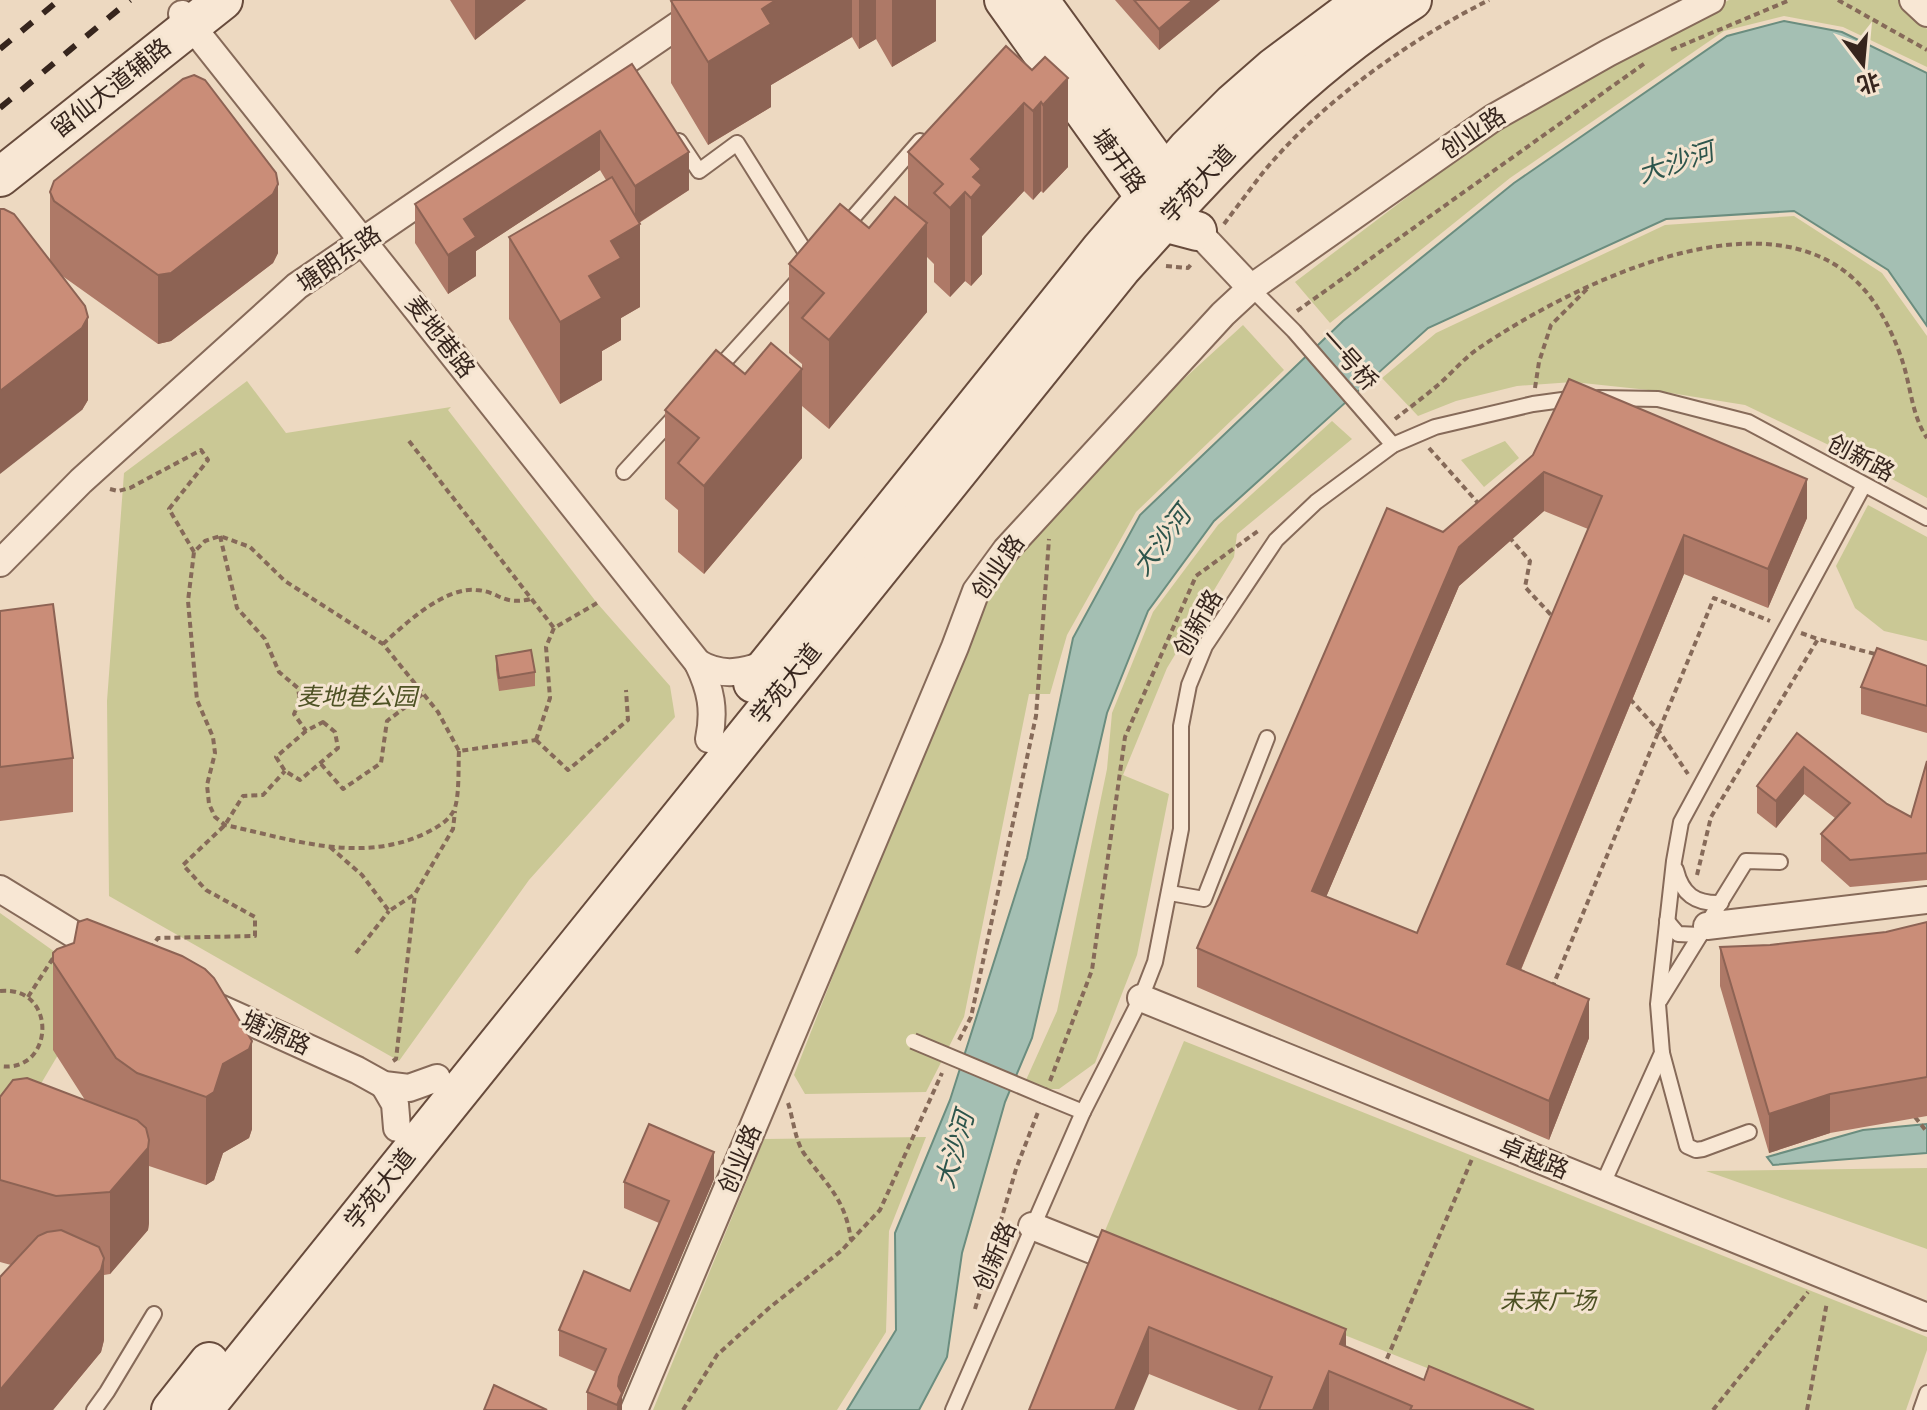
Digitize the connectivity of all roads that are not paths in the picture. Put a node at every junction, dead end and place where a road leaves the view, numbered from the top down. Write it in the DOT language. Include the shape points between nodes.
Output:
graph roads {
  1 [pos="223,0"];
  2 [pos="715,0"];
  3 [pos="1004,0"];
  4 [pos="1039,0"];
  5 [pos="1364,0"];
  6 [pos="1412,0"];
  7 [pos="1711,0"];
  8 [pos="1913,0"];
  9 [pos="189,12"];
  10 [pos="1927,13"];
  11 [pos="1221,115"];
  12 [pos="1123,117"];
  13 [pos="928,132"];
  14 [pos="674,135"];
  15 [pos="0,156"];
  16 [pos="0,177"];
  17 [pos="1181,207"];
  18 [pos="834,240"];
  19 [pos="363,241"];
  20 [pos="823,252"];
  21 [pos="813,264"];
  22 [pos="1251,288"];
  23 [pos="708,380"];
  24 [pos="687,403"];
  25 [pos="1393,445"];
  26 [pos="624,472"];
  27 [pos="1864,485"];
  28 [pos="1927,518"];
  29 [pos="0,563"];
  30 [pos="698,663"];
  31 [pos="769,663"];
  32 [pos="1267,738"];
  33 [pos="709,739"];
  34 [pos="1674,861"];
  35 [pos="1780,862"];
  36 [pos="0,889"];
  37 [pos="1170,893"];
  38 [pos="1927,900"];
  39 [pos="1721,903"];
  40 [pos="1667,921"];
  41 [pos="1704,930"];
  42 [pos="135,971"];
  43 [pos="177,989"];
  44 [pos="1141,998"];
  45 [pos="1658,1004"];
  46 [pos="913,1041"];
  47 [pos="1662,1053"];
  48 [pos="437,1078"];
  49 [pos="384,1085"];
  50 [pos="1083,1112"];
  51 [pos="397,1128"];
  52 [pos="1749,1132"];
  53 [pos="1606,1177"];
  54 [pos="1032,1226"];
  55 [pos="1146,1271"];
  56 [pos="154,1314"];
  57 [pos="1927,1317"];
  58 [pos="1927,1393"];
  59 [pos="94,1410"];
  60 [pos="171,1410"];
  61 [pos="203,1410"];
  62 [pos="634,1410"];
  63 [pos="953,1410"];
  64 [pos="1921,1410"];
  1 -- 9 [label="main road, 留仙大道辅路"];
  2 -- 19 [label="street, 塘朗东路" via="629,68"];
  3 -- 17 [label="main road, 塘开路"];
  4 -- 12 [label="main road, 塘开路"];
  5 -- 11 [label="main road, 学苑大道" via="1273,68"];
  6 -- 17 [label="main road, 学苑大道" via="1279,102"];
  7 -- 22 [label="street, 创业路" via="1493,118"];
  8 -- 10 [label="street"];
  9 -- 15 [label="main road, 留仙大道辅路"];
  9 -- 16 [label="main road, 留仙大道辅路"];
  9 -- 19 [label="street, 麦地巷路"];
  11 -- 12 [label="main road" via="1174,129 1148,128"];
  11 -- 17 [label="main road, 学苑大道"];
  12 -- 17 [label="main road, 塘开路"];
  13 -- 18 [label="lane"];
  14 -- 21 [label="lane" via="699,171 737,143"];
  17 -- 22 [label="street"];
  17 -- 31 [label="main road, 学苑大道" via="1065,293"];
  17 -- 61 [label="main road, 学苑大道" via="1082,316"];
  19 -- 29 [label="street, 塘朗东路" via="297,286 81,481"];
  19 -- 30 [label="street, 麦地巷路"];
  20 -- 21 [label="lane"];
  21 -- 23 [label="lane"];
  22 -- 25 [label="lane, 一号桥"];
  22 -- 62 [label="street, 创业路" via="1050,501 976,591"];
  24 -- 26 [label="lane"];
  25 -- 27 [label="lane, 创新路" via="1435,427 1533,404 1570,398 1658,399 1748,422"];
  25 -- 37 [label="lane, 创新路" via="1316,502 1276,540 1205,646 1189,685 1181,726 1181,829"];
  27 -- 28 [label="lane, 创新路"];
  27 -- 34 [label="lane" via="1698,788 1681,822"];
  30 -- 31 [label="street" via="730,673"];
  30 -- 33 [label="street, 麦地巷路" via="712,700"];
  31 -- 33 [label="main road, 学苑大道"];
  32 -- 37 [label="lane" via="1204,899"];
  33 -- 48 [label="main road, 学苑大道"];
  34 -- 39 [label="lane" via="1679,882 1690,896"];
  34 -- 40 [label="lane"];
  35 -- 39 [label="lane" via="1746,861"];
  36 -- 42 [label="street"];
  37 -- 44 [label="lane, 创新路"];
  38 -- 41 [label="street"];
  39 -- 41 [label="lane"];
  40 -- 41 [label="lane" via="1678,934"];
  40 -- 45 [label="lane"];
  41 -- 45 [label="lane"];
  43 -- 49 [label="street, 塘源路"];
  44 -- 50 [label="lane, 创新路"];
  44 -- 57 [label="street, 卓越路"];
  45 -- 47 [label="lane"];
  46 -- 50 [label="lane, bridge"];
  47 -- 52 [label="lane" via="1687,1146 1703,1149"];
  47 -- 53 [label="lane"];
  48 -- 49 [label="street" via="409,1088"];
  48 -- 51 [label="main road, 学苑大道"];
  49 -- 51 [label="street" via="395,1104"];
  50 -- 54 [label="lane, 创新路"];
  51 -- 60 [label="main road, 学苑大道"];
  54 -- 55 [label="street"];
  54 -- 63 [label="lane, 创新路"];
  56 -- 59 [label="lane"];
  58 -- 64 [label="lane"];
}
